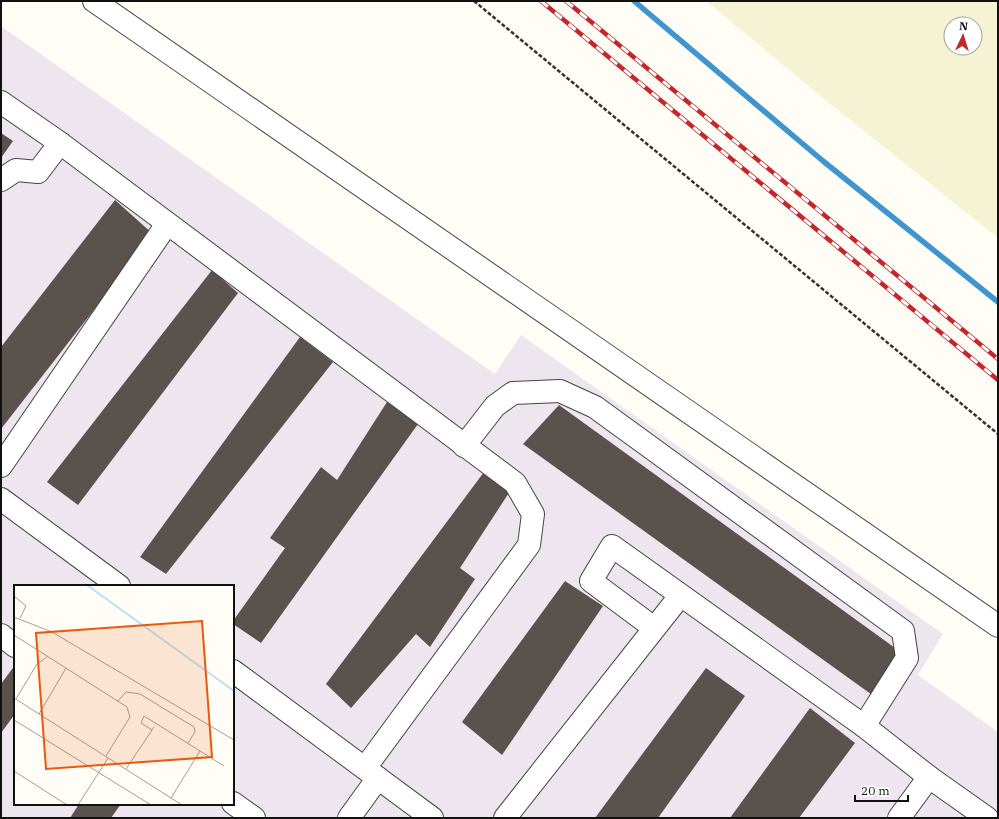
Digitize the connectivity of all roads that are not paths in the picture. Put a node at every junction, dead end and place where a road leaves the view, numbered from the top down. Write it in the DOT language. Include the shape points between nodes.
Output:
graph roads {
  1 [pos="94,1"];
  2 [pos="1,102"];
  3 [pos="60,143"];
  4 [pos="1,180"];
  5 [pos="167,224"];
  6 [pos="464,446"];
  7 [pos="1,466"];
  8 [pos="1,499"];
  9 [pos="117,585"];
  10 [pos="680,596"];
  11 [pos="998,626"];
  12 [pos="654,628"];
  13 [pos="1,636"];
  14 [pos="14,645"];
  15 [pos="234,672"];
  16 [pos="864,726"];
  17 [pos="372,773"];
  18 [pos="929,777"];
  19 [pos="234,804"];
  20 [pos="254,818"];
  21 [pos="349,818"];
  22 [pos="432,818"];
  23 [pos="505,818"];
  24 [pos="900,818"];
  25 [pos="987,818"];
  1 -- 11 [label="lane"];
  2 -- 3 [label="lane"];
  3 -- 4 [label="lane" via="38,172 16,170"];
  3 -- 5 [label="lane"];
  5 -- 6 [label="lane"];
  5 -- 7 [label="lane"];
  6 -- 16 [label="lane" via="496,406 512,393 560,390 595,407 903,631 907,658"];
  6 -- 17 [label="lane" via="514,483 533,514 528,544"];
  8 -- 9 [label="lane"];
  10 -- 12 [label="lane"];
  10 -- 12 [label="lane" via="612,546 591,581"];
  10 -- 16 [label="lane"];
  12 -- 23 [label="lane"];
  13 -- 14 [label="lane"];
  15 -- 17 [label="lane"];
  16 -- 18 [label="lane"];
  17 -- 21 [label="lane"];
  17 -- 22 [label="lane"];
  18 -- 24 [label="lane"];
  18 -- 25 [label="lane"];
  19 -- 20 [label="lane"];
}
